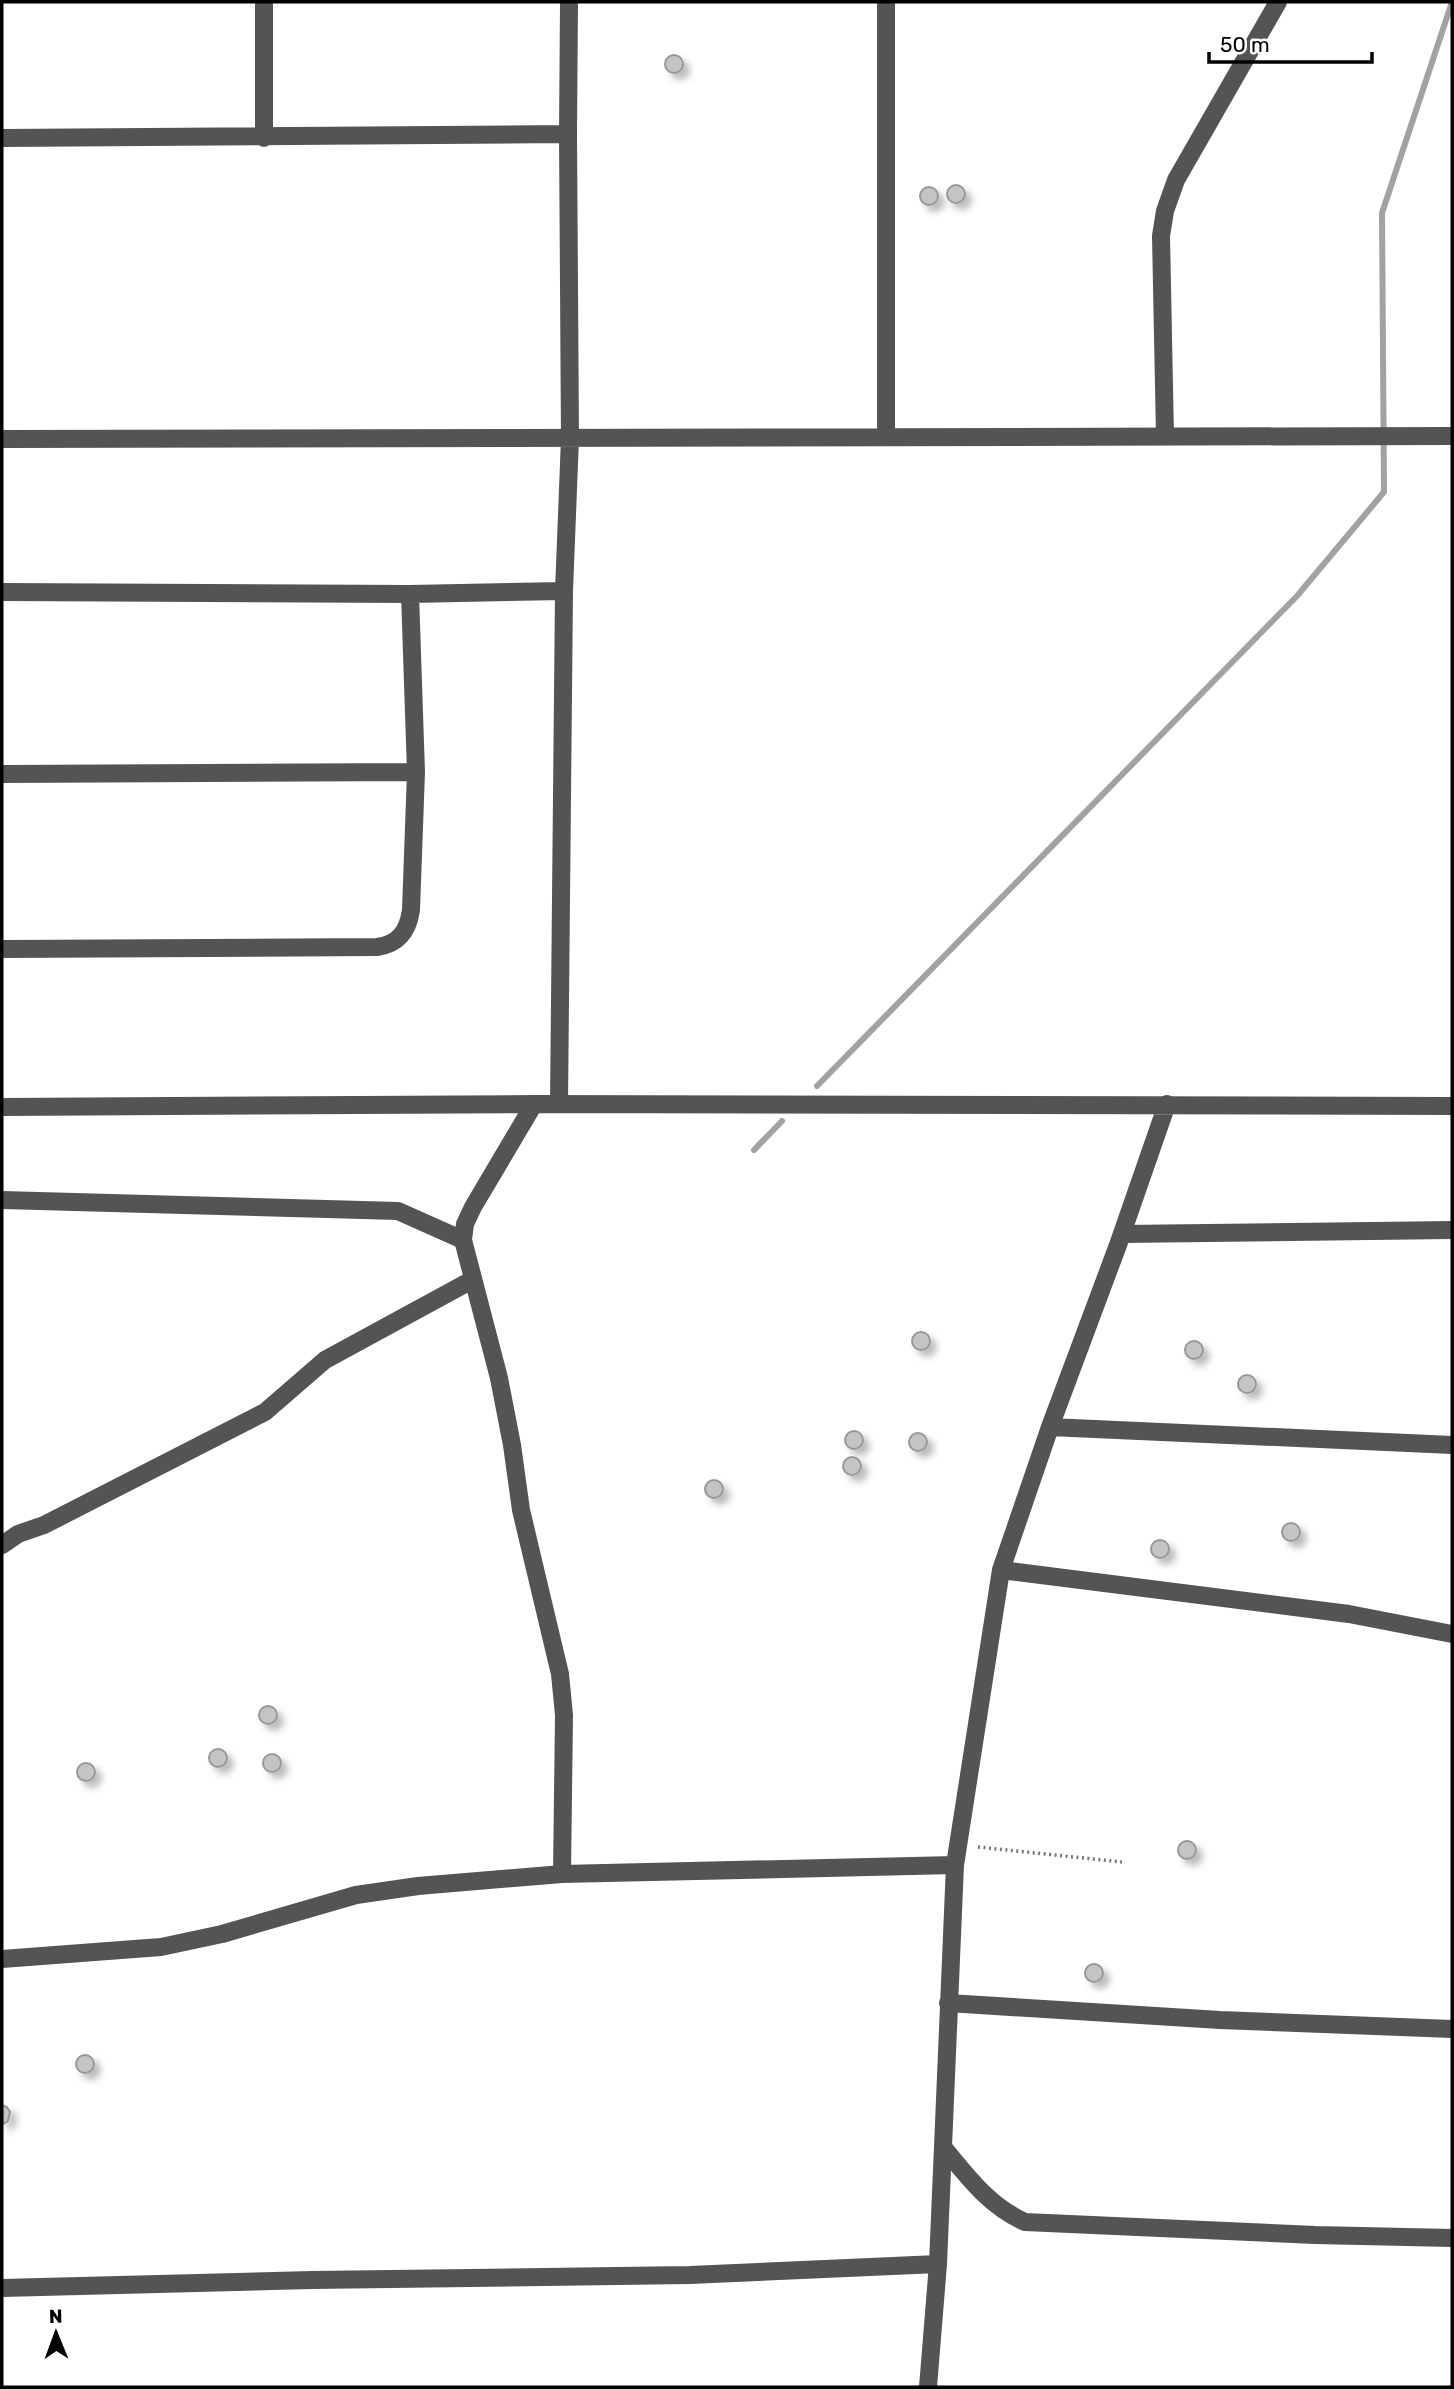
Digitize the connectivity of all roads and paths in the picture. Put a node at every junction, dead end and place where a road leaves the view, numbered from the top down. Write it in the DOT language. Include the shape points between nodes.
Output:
graph roads {
  1 [pos="264,2"];
  2 [pos="569,2"];
  3 [pos="886,2"];
  4 [pos="1278,2"];
  5 [pos="568,134"];
  6 [pos="2,138"];
  7 [pos="264,138"];
  8 [pos="886,436"];
  9 [pos="1165,436"];
  10 [pos="1452,436"];
  11 [pos="570,438"];
  12 [pos="2,439"];
  13 [pos="564,591"];
  14 [pos="2,592"];
  15 [pos="410,594"];
  16 [pos="416,772"];
  17 [pos="2,774"];
  18 [pos="2,949"];
  19 [pos="534,1104"];
  20 [pos="559,1104"];
  21 [pos="1167,1104"];
  22 [pos="1452,1105"];
  23 [pos="2,1107"];
  24 [pos="2,1200"];
  25 [pos="1452,1230"];
  26 [pos="1122,1234"];
  27 [pos="463,1240"];
  28 [pos="472,1280"];
  29 [pos="1050,1427"];
  30 [pos="1452,1445"];
  31 [pos="2,1545"];
  32 [pos="1002,1570"];
  33 [pos="1452,1634"];
  34 [pos="958,1844"];
  35 [pos="1122,1862"];
  36 [pos="955,1865"];
  37 [pos="562,1874"];
  38 [pos="2,1958"];
  39 [pos="948,2003"];
  40 [pos="1452,2029"];
  41 [pos="943,2147"];
  42 [pos="1452,2238"];
  43 [pos="938,2264"];
  44 [pos="2,2288"];
  45 [pos="928,2387"];
  1 -- 7 [label="street"];
  2 -- 5 [label="street"];
  3 -- 8 [label="street"];
  4 -- 9 [label="street" via="1176,180 1166,211 1161,236"];
  5 -- 7 [label="street"];
  5 -- 11 [label="street"];
  6 -- 7 [label="street"];
  8 -- 9 [label="street"];
  8 -- 11 [label="street"];
  9 -- 10 [label="street"];
  11 -- 12 [label="street"];
  11 -- 13 [label="street"];
  13 -- 15 [label="street"];
  13 -- 20 [label="street"];
  14 -- 15 [label="street"];
  15 -- 16 [label="street"];
  16 -- 17 [label="street"];
  16 -- 18 [label="street" via="411,910 405,932 388,946"];
  19 -- 20 [label="street"];
  19 -- 23 [label="street"];
  19 -- 27 [label="street" via="473,1207"];
  20 -- 21 [label="street"];
  21 -- 22 [label="street"];
  21 -- 26 [label="street"];
  24 -- 27 [label="street" via="398,1211"];
  25 -- 26 [label="street"];
  26 -- 29 [label="street"];
  27 -- 28 [label="street"];
  28 -- 31 [label="street" via="325,1360 265,1412"];
  28 -- 37 [label="street" via="499,1378 521,1510 560,1674 564,1715"];
  29 -- 30 [label="street"];
  29 -- 32 [label="street"];
  32 -- 33 [label="street" via="1349,1614"];
  32 -- 34 [label="street"];
  34 -- 35 [label="path"];
  34 -- 36 [label="street"];
  36 -- 37 [label="street"];
  36 -- 39 [label="street"];
  37 -- 38 [label="street" via="356,1895 161,1947"];
  39 -- 40 [label="street"];
  39 -- 41 [label="street"];
  41 -- 42 [label="street" via="987,2198 1025,2221"];
  41 -- 43 [label="street"];
  43 -- 44 [label="street" via="690,2275"];
  43 -- 45 [label="street"];
}
